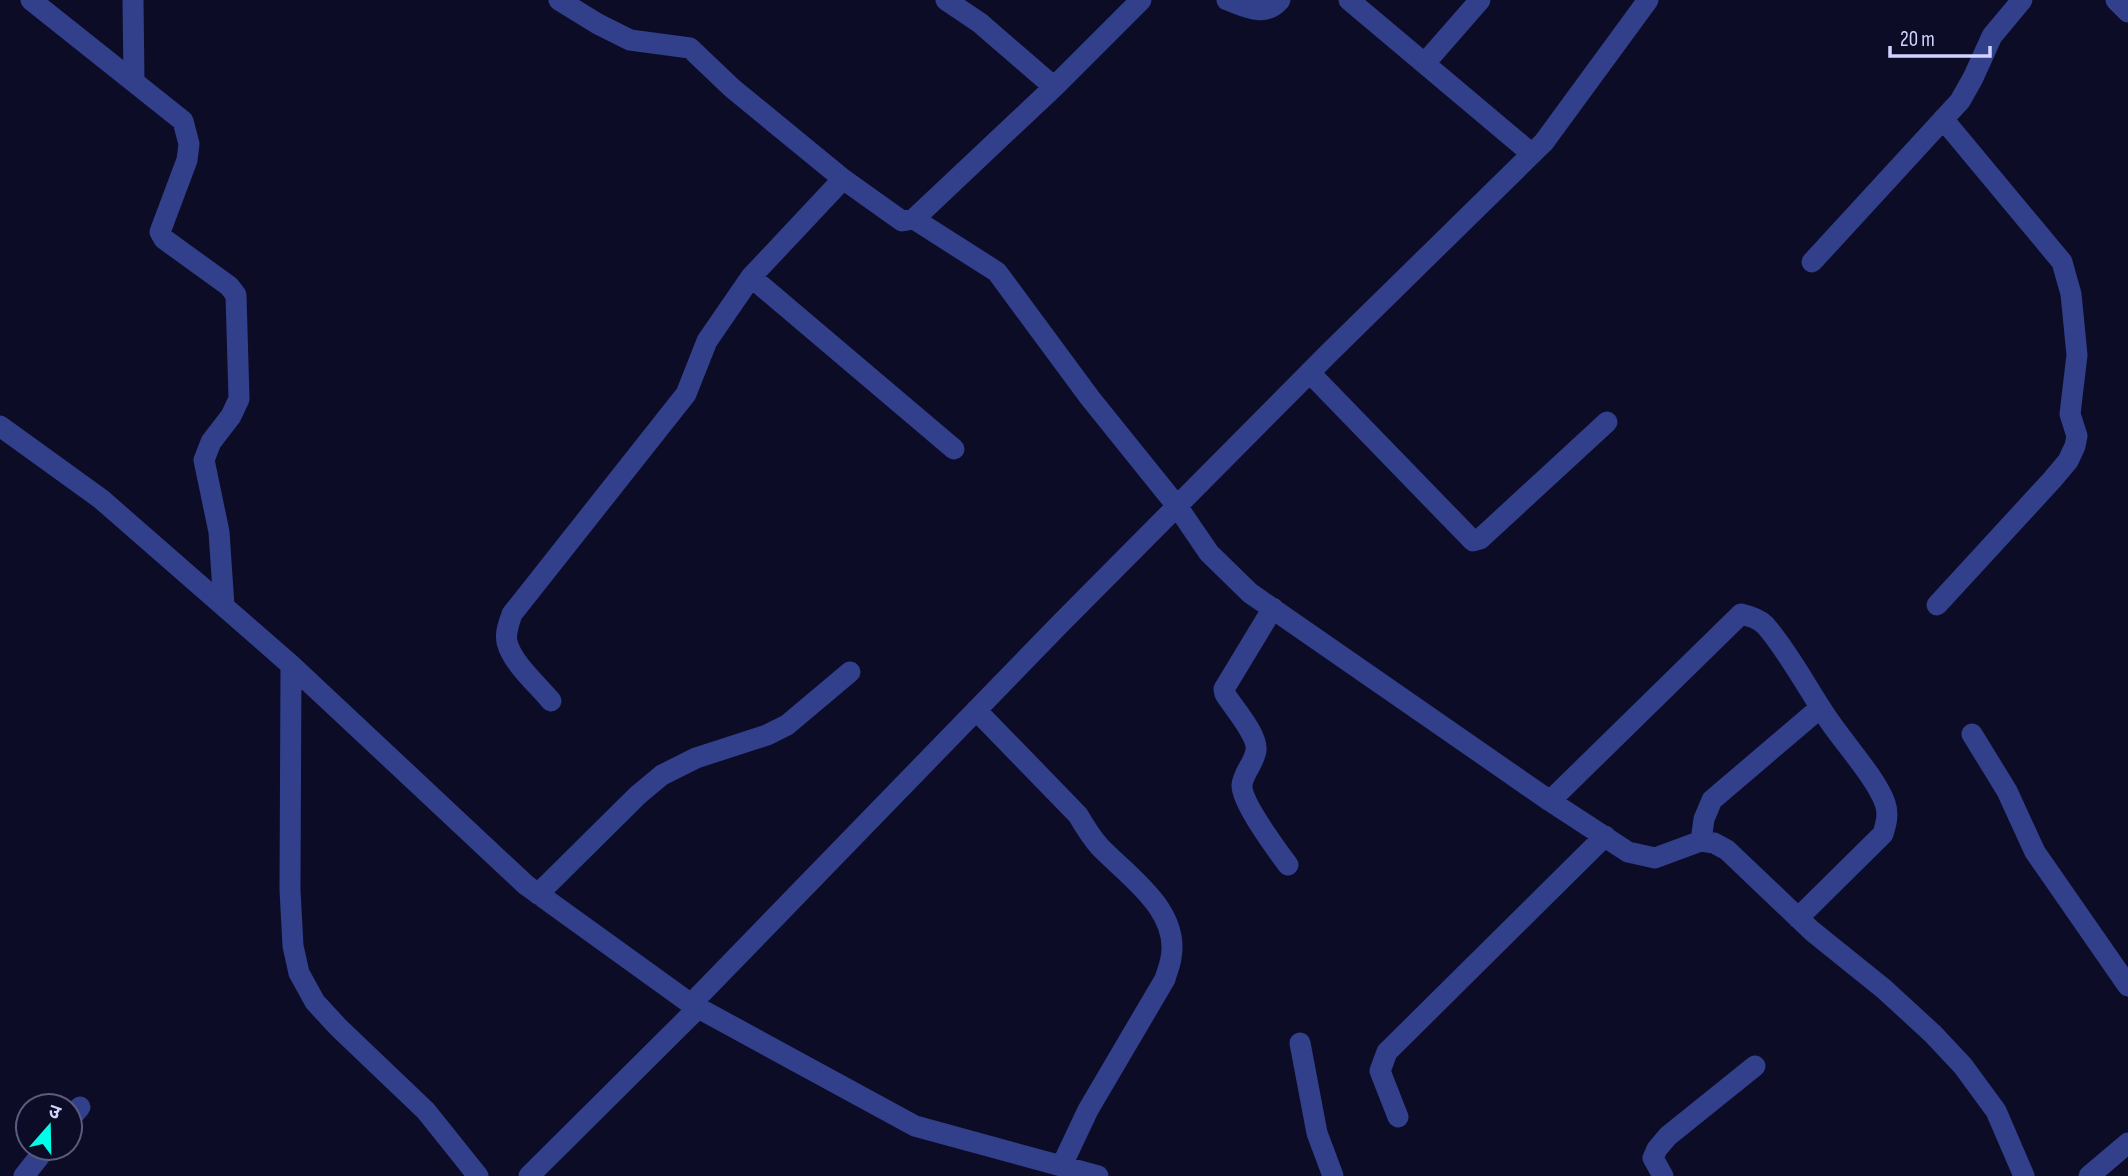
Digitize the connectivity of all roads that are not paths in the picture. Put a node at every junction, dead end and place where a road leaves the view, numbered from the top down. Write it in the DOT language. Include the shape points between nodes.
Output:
graph roads {
  1 [pos="31,0"];
  2 [pos="133,0"];
  3 [pos="559,0"];
  4 [pos="946,0"];
  5 [pos="1141,0"];
  6 [pos="1227,0"];
  7 [pos="1280,0"];
  8 [pos="1349,0"];
  9 [pos="1480,0"];
  10 [pos="1648,0"];
  11 [pos="2022,0"];
  12 [pos="2116,0"];
  13 [pos="2128,12"];
  14 [pos="1425,63"];
  15 [pos="134,80"];
  16 [pos="1054,87"];
  17 [pos="1944,119"];
  18 [pos="1532,154"];
  19 [pos="843,179"];
  20 [pos="914,219"];
  21 [pos="1812,262"];
  22 [pos="751,277"];
  23 [pos="1310,373"];
  24 [pos="1607,422"];
  25 [pos="0,426"];
  26 [pos="954,449"];
  27 [pos="1177,506"];
  28 [pos="1937,605"];
  29 [pos="224,606"];
  30 [pos="1273,608"];
  31 [pos="292,665"];
  32 [pos="850,672"];
  33 [pos="551,701"];
  34 [pos="1820,708"];
  35 [pos="976,710"];
  36 [pos="1972,734"];
  37 [pos="1550,801"];
  38 [pos="1605,836"];
  39 [pos="1701,841"];
  40 [pos="1288,865"];
  41 [pos="538,894"];
  42 [pos="1798,918"];
  43 [pos="2128,986"];
  44 [pos="695,1006"];
  45 [pos="1300,1043"];
  46 [pos="1755,1066"];
  47 [pos="1398,1116"];
  48 [pos="2128,1143"];
  49 [pos="34,1162"];
  50 [pos="1062,1165"];
  51 [pos="23,1176"];
  52 [pos="478,1176"];
  53 [pos="529,1176"];
  54 [pos="1098,1176"];
  55 [pos="1333,1176"];
  56 [pos="1663,1176"];
  57 [pos="2025,1176"];
  58 [pos="2089,1176"];
  1 -- 15 [label="street"];
  2 -- 15 [label="street"];
  3 -- 19 [label="street" via="630,40 690,48"];
  4 -- 16 [label="street"];
  5 -- 16 [label="street"];
  6 -- 7 [label="street" via="1263,11"];
  8 -- 14 [label="street"];
  9 -- 14 [label="street"];
  10 -- 18 [label="street"];
  11 -- 17 [label="street" via="1992,36 1960,101"];
  12 -- 13 [label="street"];
  14 -- 18 [label="street"];
  15 -- 29 [label="street" via="183,121 189,144 160,232 236,295 239,399 204,460 219,532"];
  16 -- 20 [label="street"];
  17 -- 21 [label="street"];
  17 -- 28 [label="street" via="2062,262 2068,276 2077,355 2070,414 2077,436 2068,461"];
  18 -- 23 [label="street"];
  19 -- 20 [label="street" via="902,220"];
  19 -- 22 [label="street"];
  20 -- 27 [label="street" via="997,272"];
  22 -- 26 [label="street"];
  22 -- 33 [label="street" via="707,341 686,394 512,614 507,643"];
  23 -- 24 [label="street" via="1473,541"];
  23 -- 27 [label="street"];
  25 -- 29 [label="street" via="101,499"];
  27 -- 30 [label="street" via="1209,553 1250,593"];
  27 -- 35 [label="street"];
  29 -- 31 [label="street"];
  30 -- 37 [label="street"];
  30 -- 40 [label="street" via="1224,694 1255,740 1256,750 1242,787 1244,795"];
  31 -- 41 [label="street"];
  31 -- 52 [label="street" via="290,890 299,972 315,1002 426,1111"];
  32 -- 41 [label="street" via="767,735 696,758 662,775"];
  34 -- 37 [label="street" via="1763,623 1741,614"];
  34 -- 39 [label="street" via="1712,800 1703,820"];
  34 -- 42 [label="street" via="1880,792 1887,819 1883,834"];
  35 -- 44 [label="street"];
  35 -- 50 [label="street" via="1143,887 1169,930 1172,955 1165,979 1088,1110"];
  36 -- 43 [label="street" via="2007,791 2035,852"];
  37 -- 38 [label="street"];
  38 -- 39 [label="street" via="1628,852 1655,858"];
  38 -- 47 [label="street" via="1387,1052 1380,1071"];
  39 -- 42 [label="street" via="1727,850"];
  41 -- 44 [label="street"];
  42 -- 57 [label="street" via="1913,1016 1963,1066 1996,1111"];
  44 -- 50 [label="street" via="915,1126"];
  44 -- 53 [label="street"];
  45 -- 55 [label="street" via="1317,1133"];
  46 -- 56 [label="street" via="1657,1149 1653,1158"];
  48 -- 58 [label="street"];
  49 -- 51 [label="street"];
  50 -- 54 [label="street"];
}
